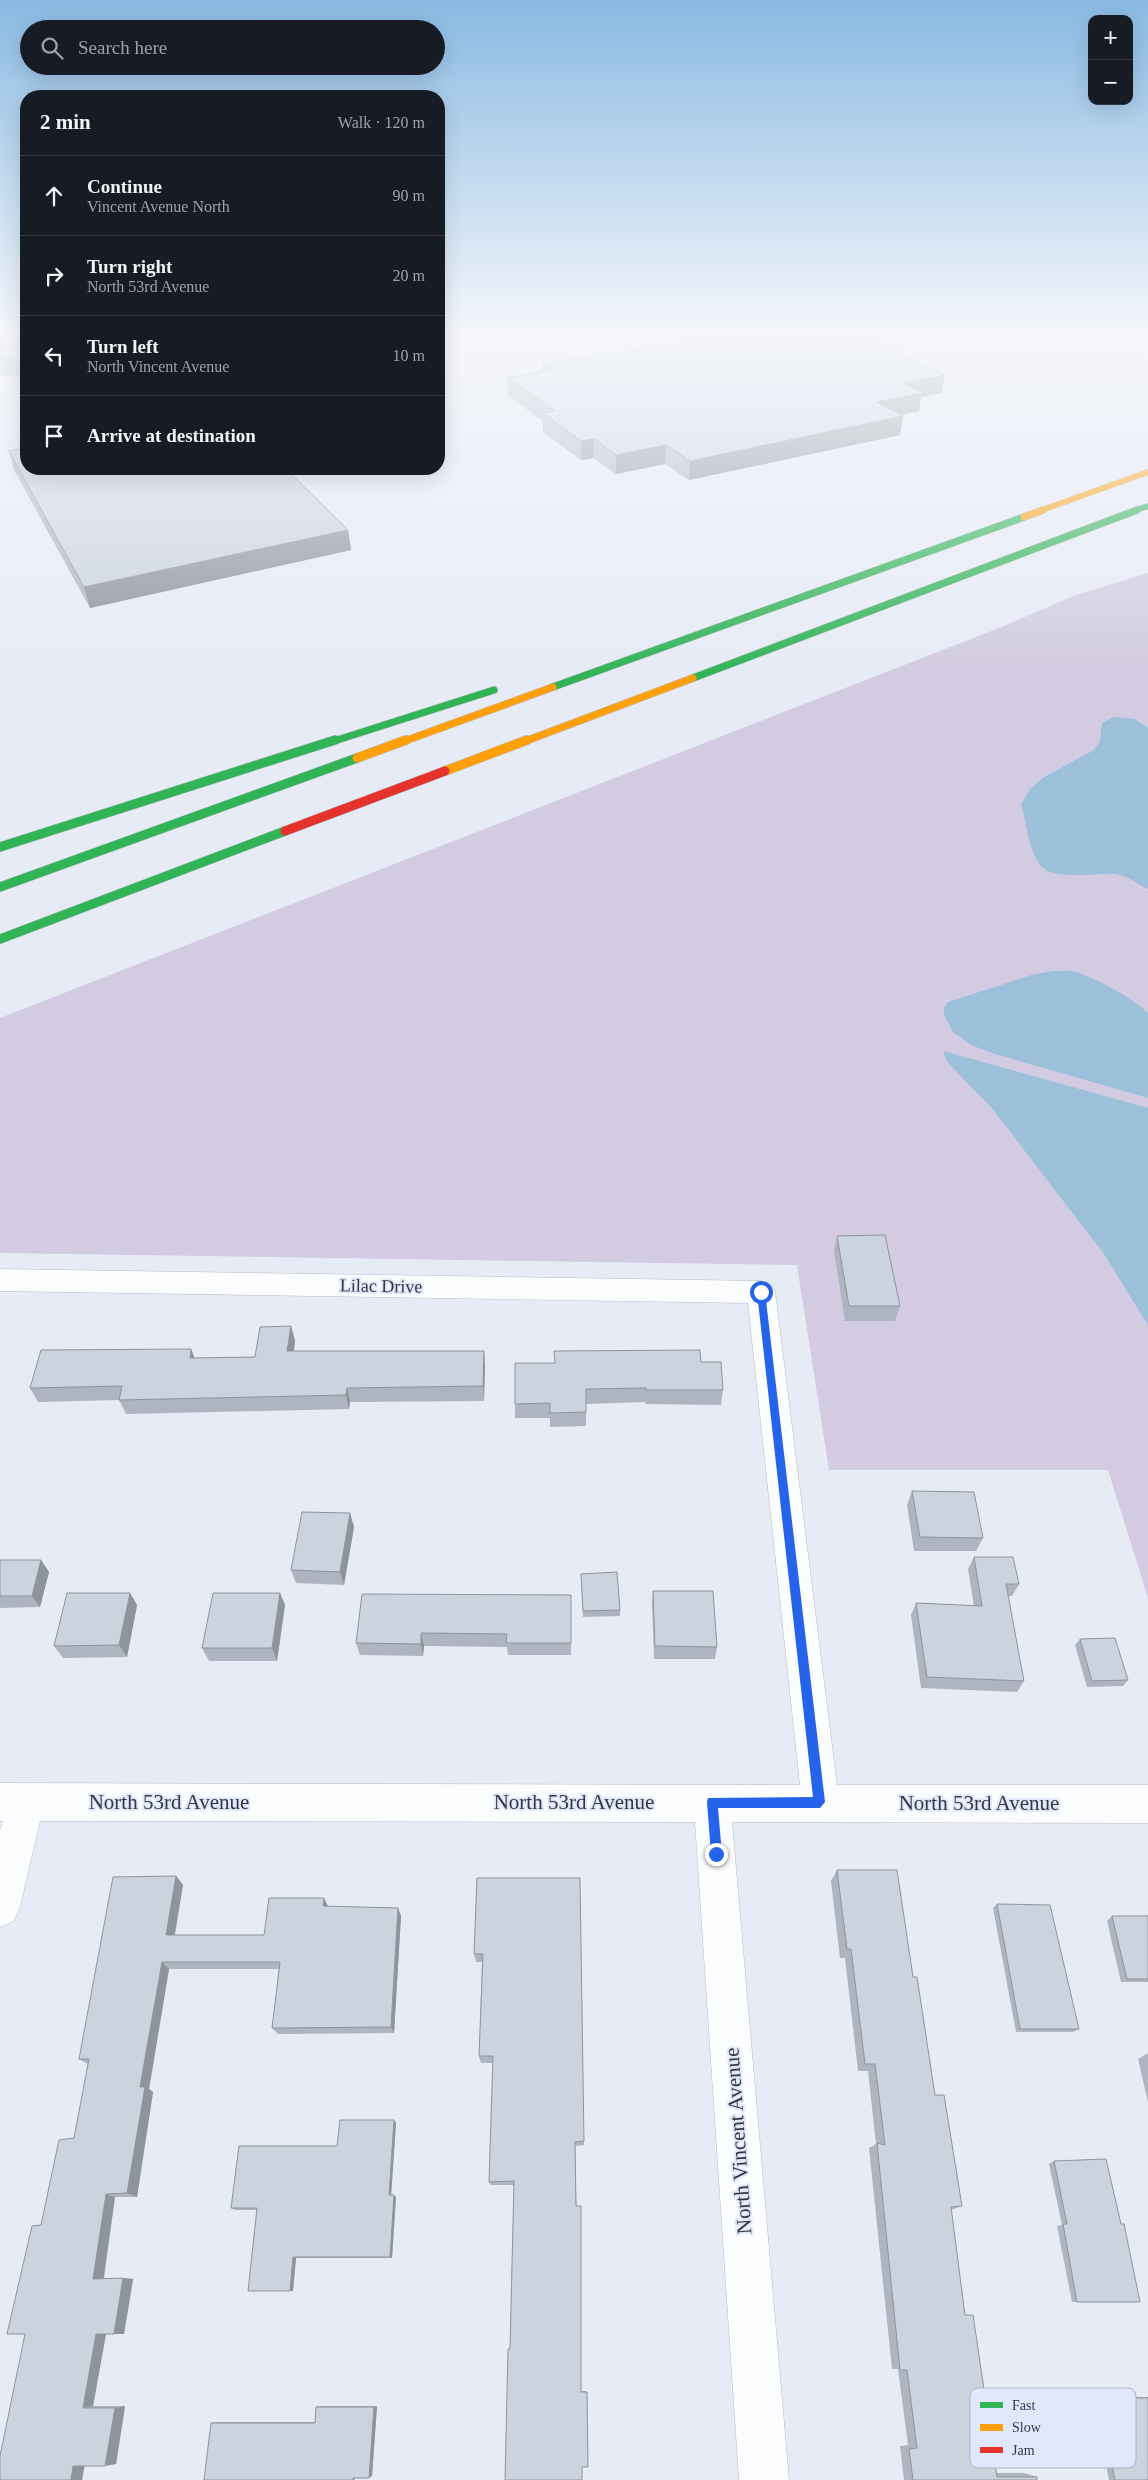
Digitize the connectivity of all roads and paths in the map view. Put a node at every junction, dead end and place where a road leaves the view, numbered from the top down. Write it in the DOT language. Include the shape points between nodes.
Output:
graph roads {
  1 [pos="1148,472"];
  2 [pos="1148,506"];
  3 [pos="915,557"];
  4 [pos="654,638"];
  5 [pos="503,687"];
  6 [pos="0,847"];
  7 [pos="220,856"];
  8 [pos="0,887"];
  9 [pos="0,939"];
  10 [pos="26,942"];
  11 [pos="0,1280"];
  12 [pos="13,1802"];
  13 [pos="712,1802"];
  14 [pos="820,1802"];
  15 [pos="1148,1804"];
  16 [pos="0,1907"];
  17 [pos="764,2480"];
  1 -- 3 [label="highway"];
  2 -- 7 [label="highway"];
  3 -- 4 [label="highway"];
  3 -- 8 [label="highway"];
  5 -- 6 [label="highway"];
  7 -- 9 [label="highway"];
  7 -- 10 [label="highway"];
  11 -- 14 [label="street, Lilac Drive" via="761,1292"];
  12 -- 13 [label="street, North 53rd Avenue"];
  12 -- 16 [label="street"];
  13 -- 14 [label="street, North 53rd Avenue"];
  13 -- 17 [label="street, North Vincent Avenue"];
  14 -- 15 [label="street, North 53rd Avenue"];
}
